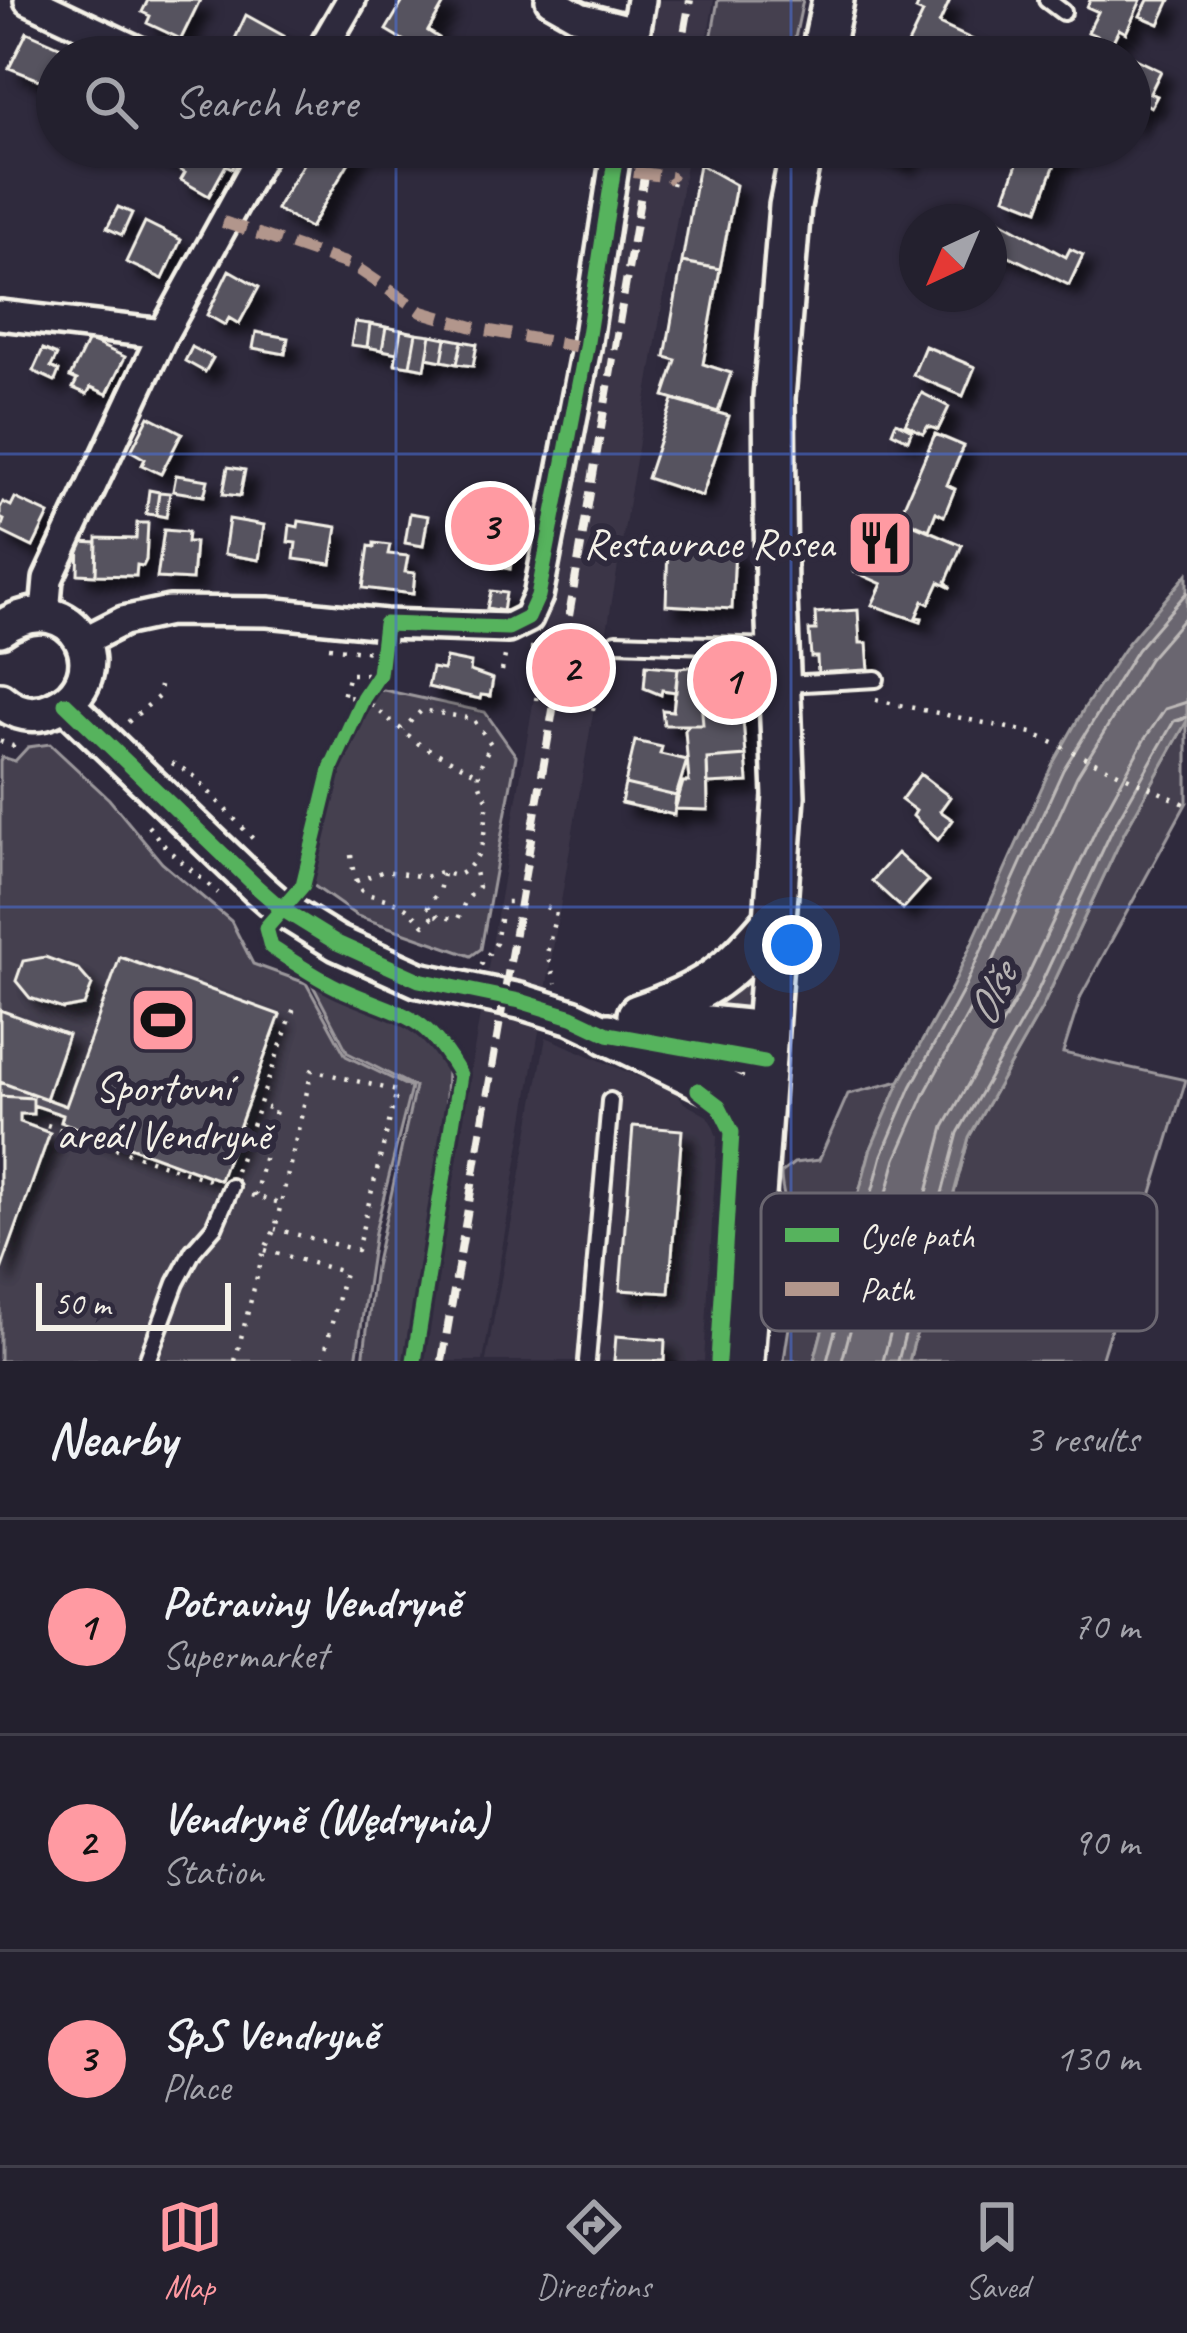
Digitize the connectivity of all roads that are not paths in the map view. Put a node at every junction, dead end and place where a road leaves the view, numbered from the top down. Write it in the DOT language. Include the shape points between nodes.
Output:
graph roads {
  1 [pos="29,0"];
  2 [pos="351,0"];
  3 [pos="550,0"];
  4 [pos="641,0"];
  5 [pos="833,0"];
  6 [pos="1047,0"];
  7 [pos="1064,12"];
  8 [pos="105,36"];
  9 [pos="330,36"];
  10 [pos="618,36"];
  11 [pos="634,36"];
  12 [pos="825,36"];
  13 [pos="255,168"];
  14 [pos="614,168"];
  15 [pos="798,168"];
  16 [pos="0,315"];
  17 [pos="164,334"];
  18 [pos="45,613"];
  19 [pos="0,629"];
  20 [pos="84,641"];
  21 [pos="616,642"];
  22 [pos="778,665"];
  23 [pos="876,679"];
  24 [pos="65,703"];
  25 [pos="2,708"];
  26 [pos="776,918"];
  27 [pos="623,1025"];
  28 [pos="765,1045"];
  29 [pos="610,1101"];
  30 [pos="760,1117"];
  31 [pos="231,1187"];
  32 [pos="147,1361"];
  33 [pos="587,1361"];
  34 [pos="743,1361"];
  1 -- 8 [label="street"];
  2 -- 9 [label="street"];
  3 -- 10 [label="street"];
  4 -- 11 [label="street"];
  5 -- 12 [label="main road"];
  6 -- 7 [label="lane"];
  13 -- 17 [label="street"];
  14 -- 20 [label="street" via="582,371 528,618 508,628 170,611"];
  15 -- 22 [label="main road" via="774,398"];
  16 -- 17 [label="street"];
  17 -- 18 [label="street" via="49,579"];
  18 -- 19 [label="street"];
  18 -- 20 [label="street"];
  20 -- 24 [label="street" via="81,687"];
  21 -- 22 [label="lane"];
  22 -- 23 [label="lane" via="808,685"];
  22 -- 26 [label="main road" via="784,796"];
  24 -- 25 [label="street" via="46,712"];
  24 -- 27 [label="street" via="282,909 337,943 419,980"];
  26 -- 27 [label="main road" via="725,975"];
  26 -- 28 [label="main road"];
  27 -- 28 [label="street"];
  27 -- 30 [label="main road"];
  28 -- 30 [label="main road"];
  29 -- 33 [label="lane"];
  30 -- 34 [label="main road"];
  31 -- 32 [label="lane" via="176,1283"];
}
